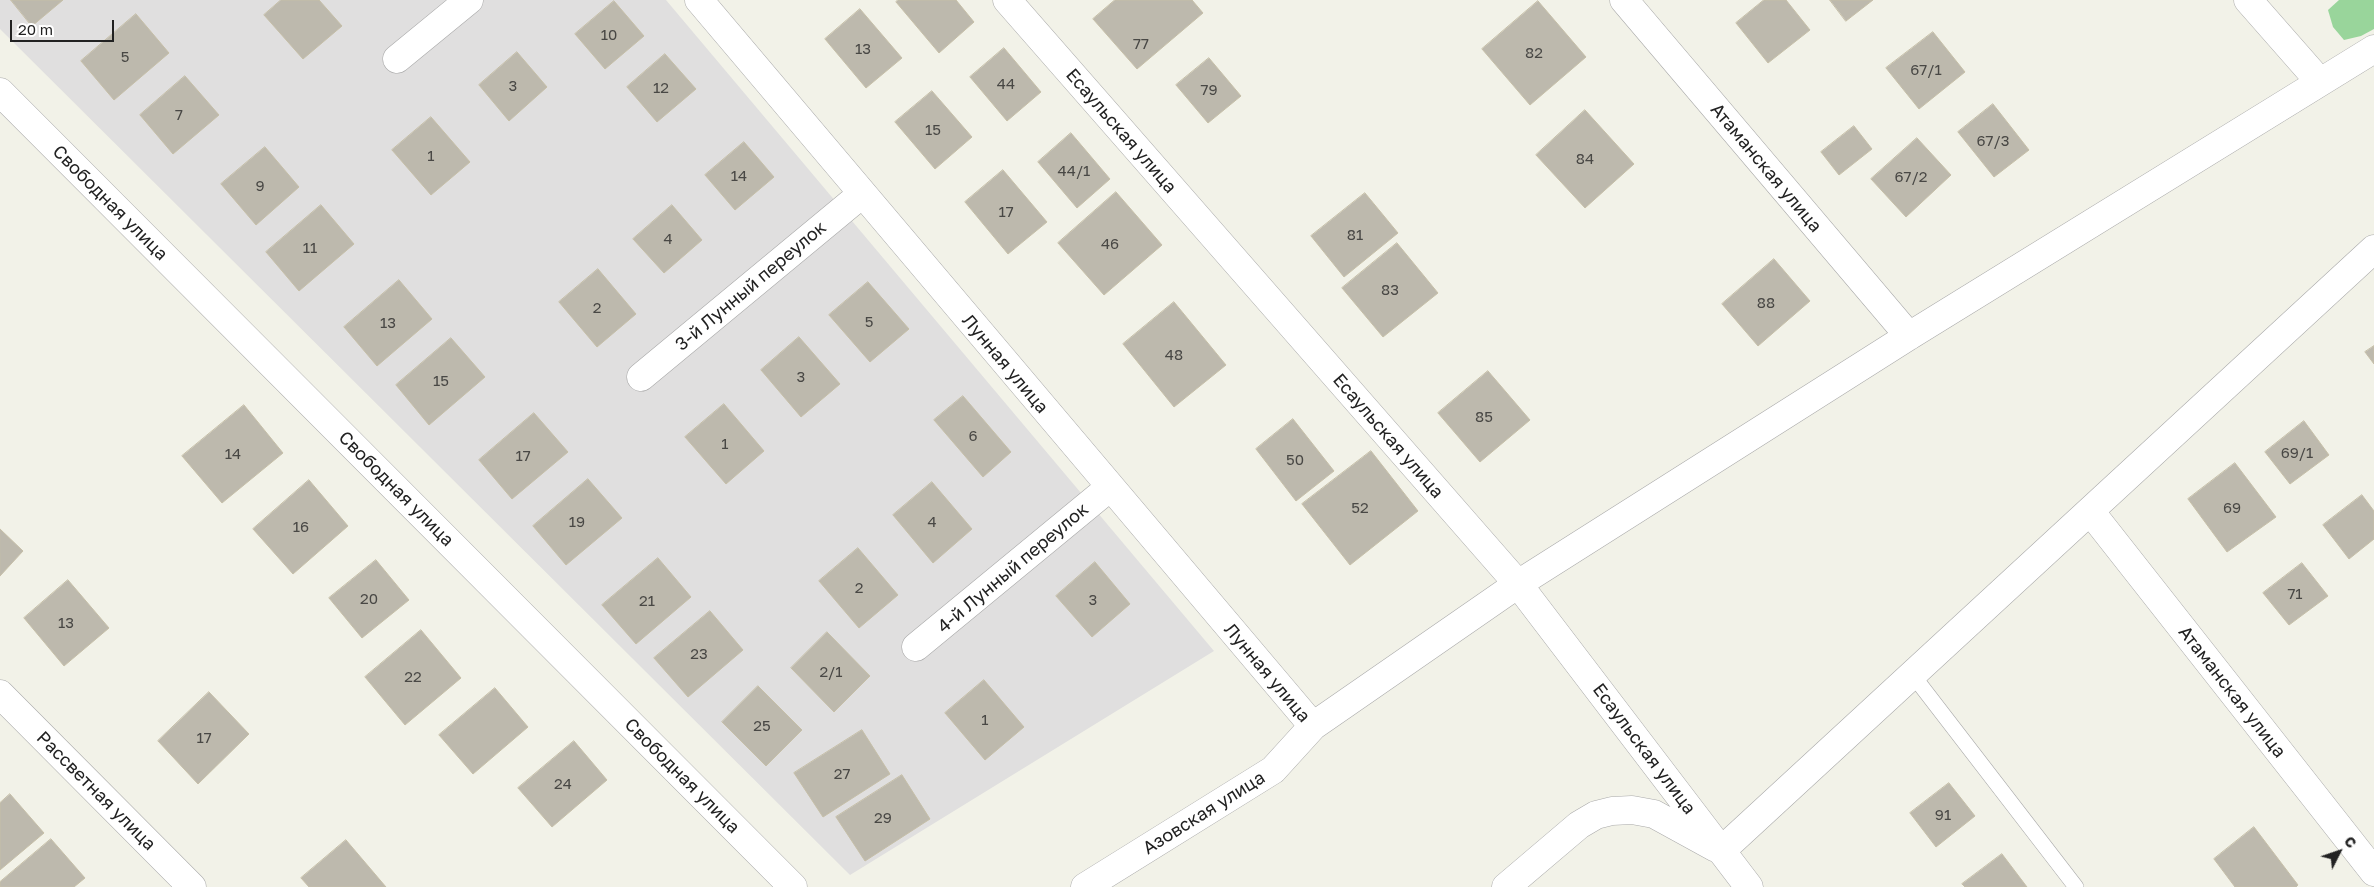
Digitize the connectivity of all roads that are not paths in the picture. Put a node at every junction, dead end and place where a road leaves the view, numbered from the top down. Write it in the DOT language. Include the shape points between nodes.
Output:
graph roads {
  1 [pos="469,0"];
  2 [pos="699,0"];
  3 [pos="1007,0"];
  4 [pos="1624,0"];
  5 [pos="2248,0"];
  6 [pos="2374,48"];
  7 [pos="397,59"];
  8 [pos="2320,82"];
  9 [pos="0,92"];
  10 [pos="862,194"];
  11 [pos="2374,249"];
  12 [pos="1909,336"];
  13 [pos="641,378"];
  14 [pos="1109,488"];
  15 [pos="2090,511"];
  16 [pos="1518,584"];
  17 [pos="916,647"];
  18 [pos="1912,674"];
  19 [pos="0,694"];
  20 [pos="1313,726"];
  21 [pos="1721,851"];
  22 [pos="2374,872"];
  23 [pos="192,887"];
  24 [pos="793,887"];
  25 [pos="1085,887"];
  26 [pos="1506,887"];
  27 [pos="1750,887"];
  28 [pos="2076,887"];
  1 -- 7 [label="street"];
  2 -- 10 [label="street, Лунная улица"];
  3 -- 16 [label="street, Есаульская улица"];
  4 -- 12 [label="street, Атаманская улица"];
  5 -- 8 [label="street"];
  6 -- 8 [label="street, Азовская улица"];
  8 -- 12 [label="street, Азовская улица"];
  9 -- 24 [label="street, Свободная улица"];
  10 -- 13 [label="street, 3-й Лунный переулок"];
  10 -- 14 [label="street, Лунная улица"];
  11 -- 15 [label="street"];
  12 -- 16 [label="street, Азовская улица"];
  14 -- 17 [label="street, 4-й Лунный переулок"];
  14 -- 20 [label="street, Лунная улица"];
  15 -- 18 [label="street"];
  15 -- 22 [label="street, Атаманская улица"];
  16 -- 20 [label="street, Азовская улица"];
  16 -- 21 [label="street, Есаульская улица"];
  18 -- 21 [label="street"];
  18 -- 28 [label="lane"];
  19 -- 23 [label="street, Рассветная улица"];
  20 -- 25 [label="street, Азовская улица" via="1273,770"];
  21 -- 26 [label="street" via="1654,814 1612,811 1596,815 1579,825"];
  21 -- 27 [label="street, Есаульская улица"];
}
